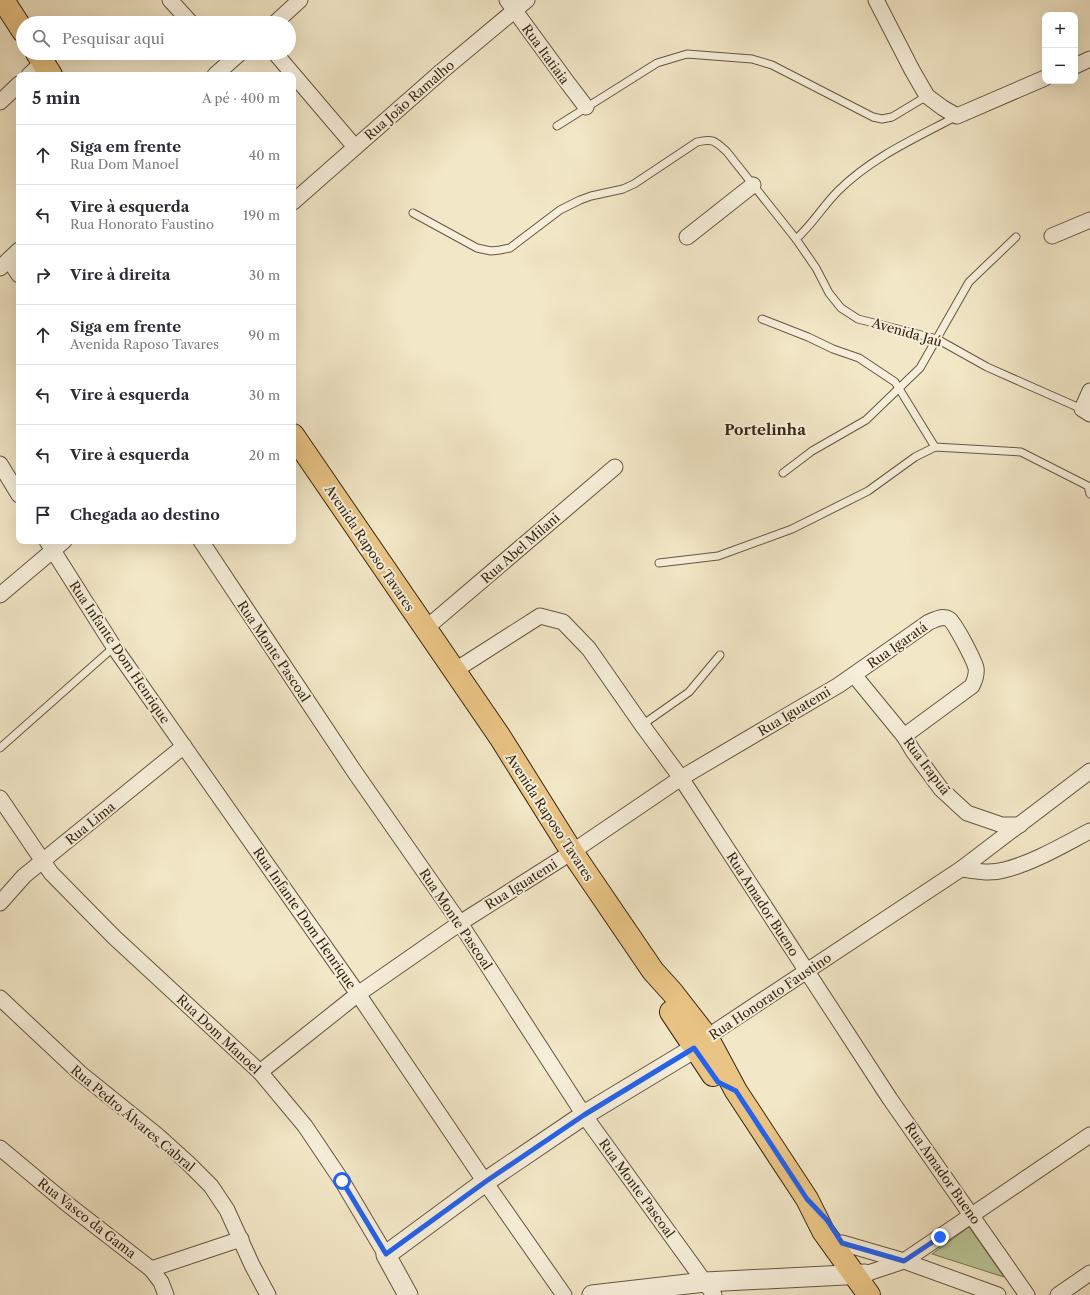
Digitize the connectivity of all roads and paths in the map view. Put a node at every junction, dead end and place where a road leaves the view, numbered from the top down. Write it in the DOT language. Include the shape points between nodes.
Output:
graph roads {
  1 [pos="3,0"];
  2 [pos="170,0"];
  3 [pos="300,0"];
  4 [pos="527,0"];
  5 [pos="876,0"];
  6 [pos="511,6"];
  7 [pos="185,16"];
  8 [pos="283,16"];
  9 [pos="16,20"];
  10 [pos="1090,59"];
  11 [pos="227,60"];
  12 [pos="281,60"];
  13 [pos="1078,65"];
  14 [pos="217,72"];
  15 [pos="291,72"];
  16 [pos="296,78"];
  17 [pos="1042,79"];
  18 [pos="16,87"];
  19 [pos="927,96"];
  20 [pos="0,102"];
  21 [pos="586,107"];
  22 [pos="957,116"];
  23 [pos="557,126"];
  24 [pos="355,147"];
  25 [pos="753,186"];
  26 [pos="296,199"];
  27 [pos="413,213"];
  28 [pos="1090,220"];
  29 [pos="1052,236"];
  30 [pos="687,237"];
  31 [pos="1016,237"];
  32 [pos="796,239"];
  33 [pos="9,259"];
  34 [pos="16,270"];
  35 [pos="762,319"];
  36 [pos="937,339"];
  37 [pos="898,389"];
  38 [pos="1090,391"];
  39 [pos="1086,411"];
  40 [pos="296,438"];
  41 [pos="935,447"];
  42 [pos="0,464"];
  43 [pos="615,467"];
  44 [pos="783,473"];
  45 [pos="16,490"];
  46 [pos="1090,494"];
  47 [pos="55,544"];
  48 [pos="203,544"];
  49 [pos="660,563"];
  50 [pos="0,595"];
  51 [pos="425,629"];
  52 [pos="114,647"];
  53 [pos="720,654"];
  54 [pos="454,671"];
  55 [pos="854,675"];
  56 [pos="642,725"];
  57 [pos="904,736"];
  58 [pos="184,746"];
  59 [pos="0,748"];
  60 [pos="1090,771"];
  61 [pos="681,778"];
  62 [pos="0,798"];
  63 [pos="1020,825"];
  64 [pos="1090,831"];
  65 [pos="572,852"];
  66 [pos="43,861"];
  67 [pos="961,870"];
  68 [pos="0,903"];
  69 [pos="460,923"];
  70 [pos="806,970"];
  71 [pos="358,994"];
  72 [pos="0,998"];
  73 [pos="701,1042"];
  74 [pos="260,1072"];
  75 [pos="584,1115"];
  76 [pos="1090,1135"];
  77 [pos="0,1148"];
  78 [pos="485,1182"];
  79 [pos="807,1199"];
  80 [pos="972,1215"];
  81 [pos="241,1239"];
  82 [pos="842,1243"];
  83 [pos="386,1254"];
  84 [pos="904,1261"];
  85 [pos="151,1269"];
  86 [pos="1090,1273"];
  87 [pos="863,1281"];
  88 [pos="709,1288"];
  89 [pos="166,1295"];
  90 [pos="268,1295"];
  91 [pos="408,1295"];
  92 [pos="564,1295"];
  93 [pos="592,1295"];
  94 [pos="878,1295"];
  95 [pos="998,1295"];
  96 [pos="1027,1295"];
  97 [pos="1058,1295"];
  1 -- 9 [label="main road"];
  2 -- 7 [label="street"];
  3 -- 8 [label="street"];
  4 -- 6 [label="street, Rua João Ramalho"];
  5 -- 19 [label="street"];
  6 -- 21 [label="street, Rua Itatiaia"];
  6 -- 24 [label="street, Rua João Ramalho"];
  10 -- 13 [label="street"];
  11 -- 14 [label="street"];
  12 -- 15 [label="street"];
  16 -- 24 [label="street"];
  17 -- 22 [label="street"];
  18 -- 20 [label="street"];
  19 -- 21 [label="lane" via="892,117 882,119 873,117 772,65 752,59 687,54 656,63"];
  19 -- 22 [label="street"];
  21 -- 23 [label="lane"];
  22 -- 32 [label="lane" via="895,148 865,168 838,191"];
  24 -- 26 [label="street, Rua João Ramalho"];
  25 -- 27 [label="lane, Avenida Jaú" via="727,152 715,141 708,139 687,148 634,184 591,196 560,210 510,248 491,251 477,248"];
  25 -- 30 [label="street"];
  25 -- 32 [label="lane, Avenida Jaú"];
  28 -- 29 [label="street"];
  31 -- 36 [label="lane" via="969,282"];
  32 -- 36 [label="lane, Avenida Jaú" via="841,308 858,319"];
  33 -- 34 [label="street"];
  35 -- 37 [label="lane" via="859,358 895,382"];
  36 -- 37 [label="lane" via="920,368"];
  36 -- 39 [label="lane, Avenida Jaú" via="987,367"];
  37 -- 41 [label="lane"];
  37 -- 44 [label="lane" via="866,420 812,451"];
  38 -- 39 [label="street"];
  40 -- 51 [label="main road, Avenida Raposo Tavares"];
  41 -- 46 [label="lane" via="1021,452 1088,486"];
  41 -- 49 [label="lane" via="915,457 868,491 792,529 718,556"];
  42 -- 45 [label="street"];
  43 -- 51 [label="street, Rua Abel Milani"];
  47 -- 50 [label="street"];
  47 -- 52 [label="street, Rua Infante Dom Henrique"];
  48 -- 69 [label="street, Rua Monte Pascoal" via="354,771"];
  51 -- 54 [label="main road, Avenida Raposo Tavares"];
  52 -- 58 [label="street, Rua Infante Dom Henrique"];
  52 -- 59 [label="lane"];
  53 -- 56 [label="lane" via="688,692"];
  54 -- 56 [label="street, Rua Amador Bueno" via="540,616 563,622 589,649"];
  54 -- 65 [label="main road, Avenida Raposo Tavares"];
  55 -- 57 [label="street, Rua Irapuã"];
  55 -- 57 [label="street, Rua Igaratá" via="929,622 941,617 955,624 976,668 976,678 972,686"];
  55 -- 61 [label="street, Rua Iguatemi"];
  56 -- 61 [label="street, Rua Amador Bueno"];
  57 -- 63 [label="street, Rua Irapuã" via="941,789 967,813 1002,825"];
  58 -- 66 [label="street, Rua Lima"];
  58 -- 71 [label="street, Rua Infante Dom Henrique"];
  60 -- 63 [label="street, Rua Honorato Faustino"];
  61 -- 65 [label="street, Rua Iguatemi"];
  61 -- 70 [label="street, Rua Amador Bueno"];
  62 -- 66 [label="street, Rua Dom Manoel"];
  63 -- 67 [label="street, Rua Honorato Faustino"];
  64 -- 67 [label="street" via="1035,859 1003,870"];
  65 -- 69 [label="street, Rua Iguatemi"];
  65 -- 73 [label="main road, Avenida Raposo Tavares" via="653,971 661,996"];
  66 -- 68 [label="street, Rua Lima" via="24,876"];
  66 -- 74 [label="street, Rua Dom Manoel" via="51,873 114,937"];
  67 -- 70 [label="street, Rua Honorato Faustino"];
  69 -- 71 [label="street, Rua Iguatemi"];
  69 -- 75 [label="street, Rua Monte Pascoal"];
  70 -- 73 [label="street, Rua Honorato Faustino"];
  70 -- 80 [label="street, Rua Amador Bueno" via="890,1099"];
  71 -- 74 [label="street, Rua Iguatemi"];
  71 -- 78 [label="street, Rua Infante Dom Henrique"];
  72 -- 81 [label="street, Rua Pedro Álvares Cabral" via="80,1073 157,1135 211,1186 227,1210"];
  73 -- 75 [label="street, Rua Honorato Faustino"];
  73 -- 79 [label="main road, Avenida Raposo Tavares" via="718,1082 736,1091"];
  74 -- 83 [label="street, Rua Dom Manoel" via="305,1126"];
  75 -- 78 [label="street, Rua Honorato Faustino"];
  75 -- 88 [label="street, Rua Monte Pascoal"];
  76 -- 80 [label="street"];
  77 -- 85 [label="street, Rua Vasco da Gama"];
  78 -- 83 [label="street, Rua Honorato Faustino"];
  78 -- 92 [label="street, Rua Infante Dom Henrique"];
  79 -- 82 [label="main road" via="827,1220"];
  79 -- 87 [label="main road" via="823,1231"];
  80 -- 84 [label="street"];
  80 -- 96 [label="street, Rua Amador Bueno"];
  81 -- 85 [label="street"];
  81 -- 90 [label="street, Rua Pedro Álvares Cabral"];
  82 -- 84 [label="street"];
  82 -- 87 [label="main road"];
  83 -- 91 [label="street, Rua Dom Manoel"];
  84 -- 87 [label="street"];
  84 -- 95 [label="street"];
  85 -- 89 [label="street, Rua Vasco da Gama" via="161,1282"];
  86 -- 97 [label="street"];
  87 -- 88 [label="street"];
  87 -- 94 [label="main road"];
  88 -- 93 [label="street"];
}
